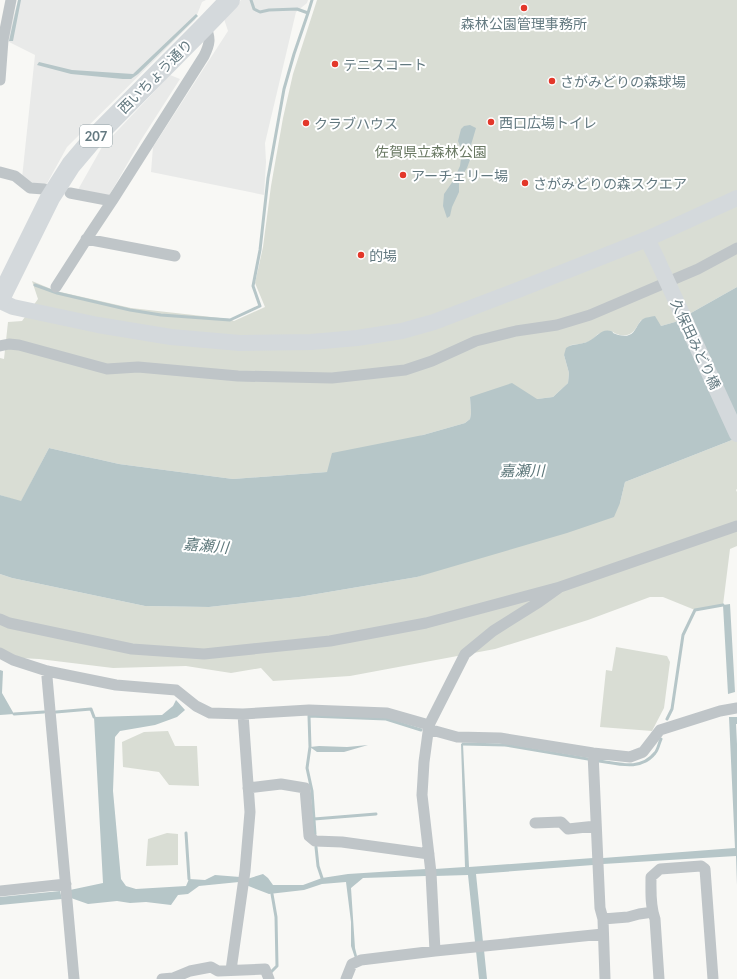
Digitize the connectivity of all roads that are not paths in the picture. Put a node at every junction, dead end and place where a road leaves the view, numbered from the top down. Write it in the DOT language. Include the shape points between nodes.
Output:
graph roads {
  1 [pos="11,0"];
  2 [pos="230,0"];
  3 [pos="205,26"];
  4 [pos="0,80"];
  5 [pos="0,172"];
  6 [pos="44,189"];
  7 [pos="70,193"];
  8 [pos="737,198"];
  9 [pos="112,201"];
  10 [pos="86,239"];
  11 [pos="647,239"];
  12 [pos="737,248"];
  13 [pos="175,256"];
  14 [pos="56,287"];
  15 [pos="0,300"];
  16 [pos="0,346"];
  17 [pos="737,434"];
  18 [pos="737,526"];
  19 [pos="560,587"];
  20 [pos="0,619"];
  21 [pos="0,653"];
  22 [pos="47,671"];
  23 [pos="737,708"];
  24 [pos="242,714"];
  25 [pos="429,727"];
  26 [pos="593,753"];
  27 [pos="248,788"];
  28 [pos="535,823"];
  29 [pos="596,826"];
  30 [pos="429,854"];
  31 [pos="66,884"];
  32 [pos="0,891"];
  33 [pos="653,912"];
  34 [pos="602,919"];
  35 [pos="603,934"];
  36 [pos="435,951"];
  37 [pos="231,970"];
  38 [pos="74,979"];
  39 [pos="169,979"];
  40 [pos="269,979"];
  41 [pos="346,979"];
  42 [pos="605,979"];
  43 [pos="659,979"];
  44 [pos="713,979"];
  1 -- 4 [label="street" via="3,40"];
  2 -- 3 [label="highway, 西いちょう通り / 207"];
  3 -- 9 [label="street" via="210,40 204,56"];
  3 -- 15 [label="highway, 西いちょう通り / 207" via="92,139 71,165 50,198"];
  5 -- 6 [label="street" via="15,176 30,188"];
  7 -- 9 [label="street"];
  8 -- 11 [label="street"];
  9 -- 10 [label="street"];
  10 -- 13 [label="street"];
  10 -- 14 [label="street"];
  11 -- 15 [label="street" via="434,322 402,331 357,338 311,342 240,343 171,337 13,307"];
  11 -- 17 [label="street, 久保田みどり橋"];
  12 -- 16 [label="street" via="698,269 590,315 557,325 516,331 476,341 432,362 405,370 332,378 238,376 138,367 107,369 19,345"];
  18 -- 19 [label="street"];
  19 -- 20 [label="street" via="426,623 330,641 204,654 132,649"];
  19 -- 25 [label="street" via="493,631 464,654"];
  21 -- 22 [label="street"];
  22 -- 24 [label="street" via="116,685 176,690 196,706 210,713"];
  22 -- 31 [label="street"];
  23 -- 26 [label="street" via="660,730 643,752 630,757"];
  24 -- 25 [label="street" via="309,710 387,713"];
  24 -- 27 [label="street"];
  25 -- 26 [label="street" via="457,737 500,738"];
  25 -- 30 [label="street" via="422,795"];
  26 -- 29 [label="street"];
  27 -- 30 [label="street" via="281,784 305,788 309,836 315,841 342,842"];
  27 -- 37 [label="street" via="250,812 245,871"];
  28 -- 29 [label="street" via="561,822 568,829"];
  29 -- 34 [label="street"];
  30 -- 36 [label="street"];
  31 -- 32 [label="street"];
  31 -- 38 [label="street"];
  33 -- 34 [label="street"];
  33 -- 43 [label="street"];
  33 -- 44 [label="street" via="651,877 660,869 701,866 706,869"];
  34 -- 35 [label="street"];
  35 -- 36 [label="street"];
  35 -- 42 [label="street"];
  36 -- 41 [label="street" via="361,960 352,964"];
  37 -- 39 [label="street" via="218,971 211,967"];
  37 -- 40 [label="street" via="266,969"];
}
